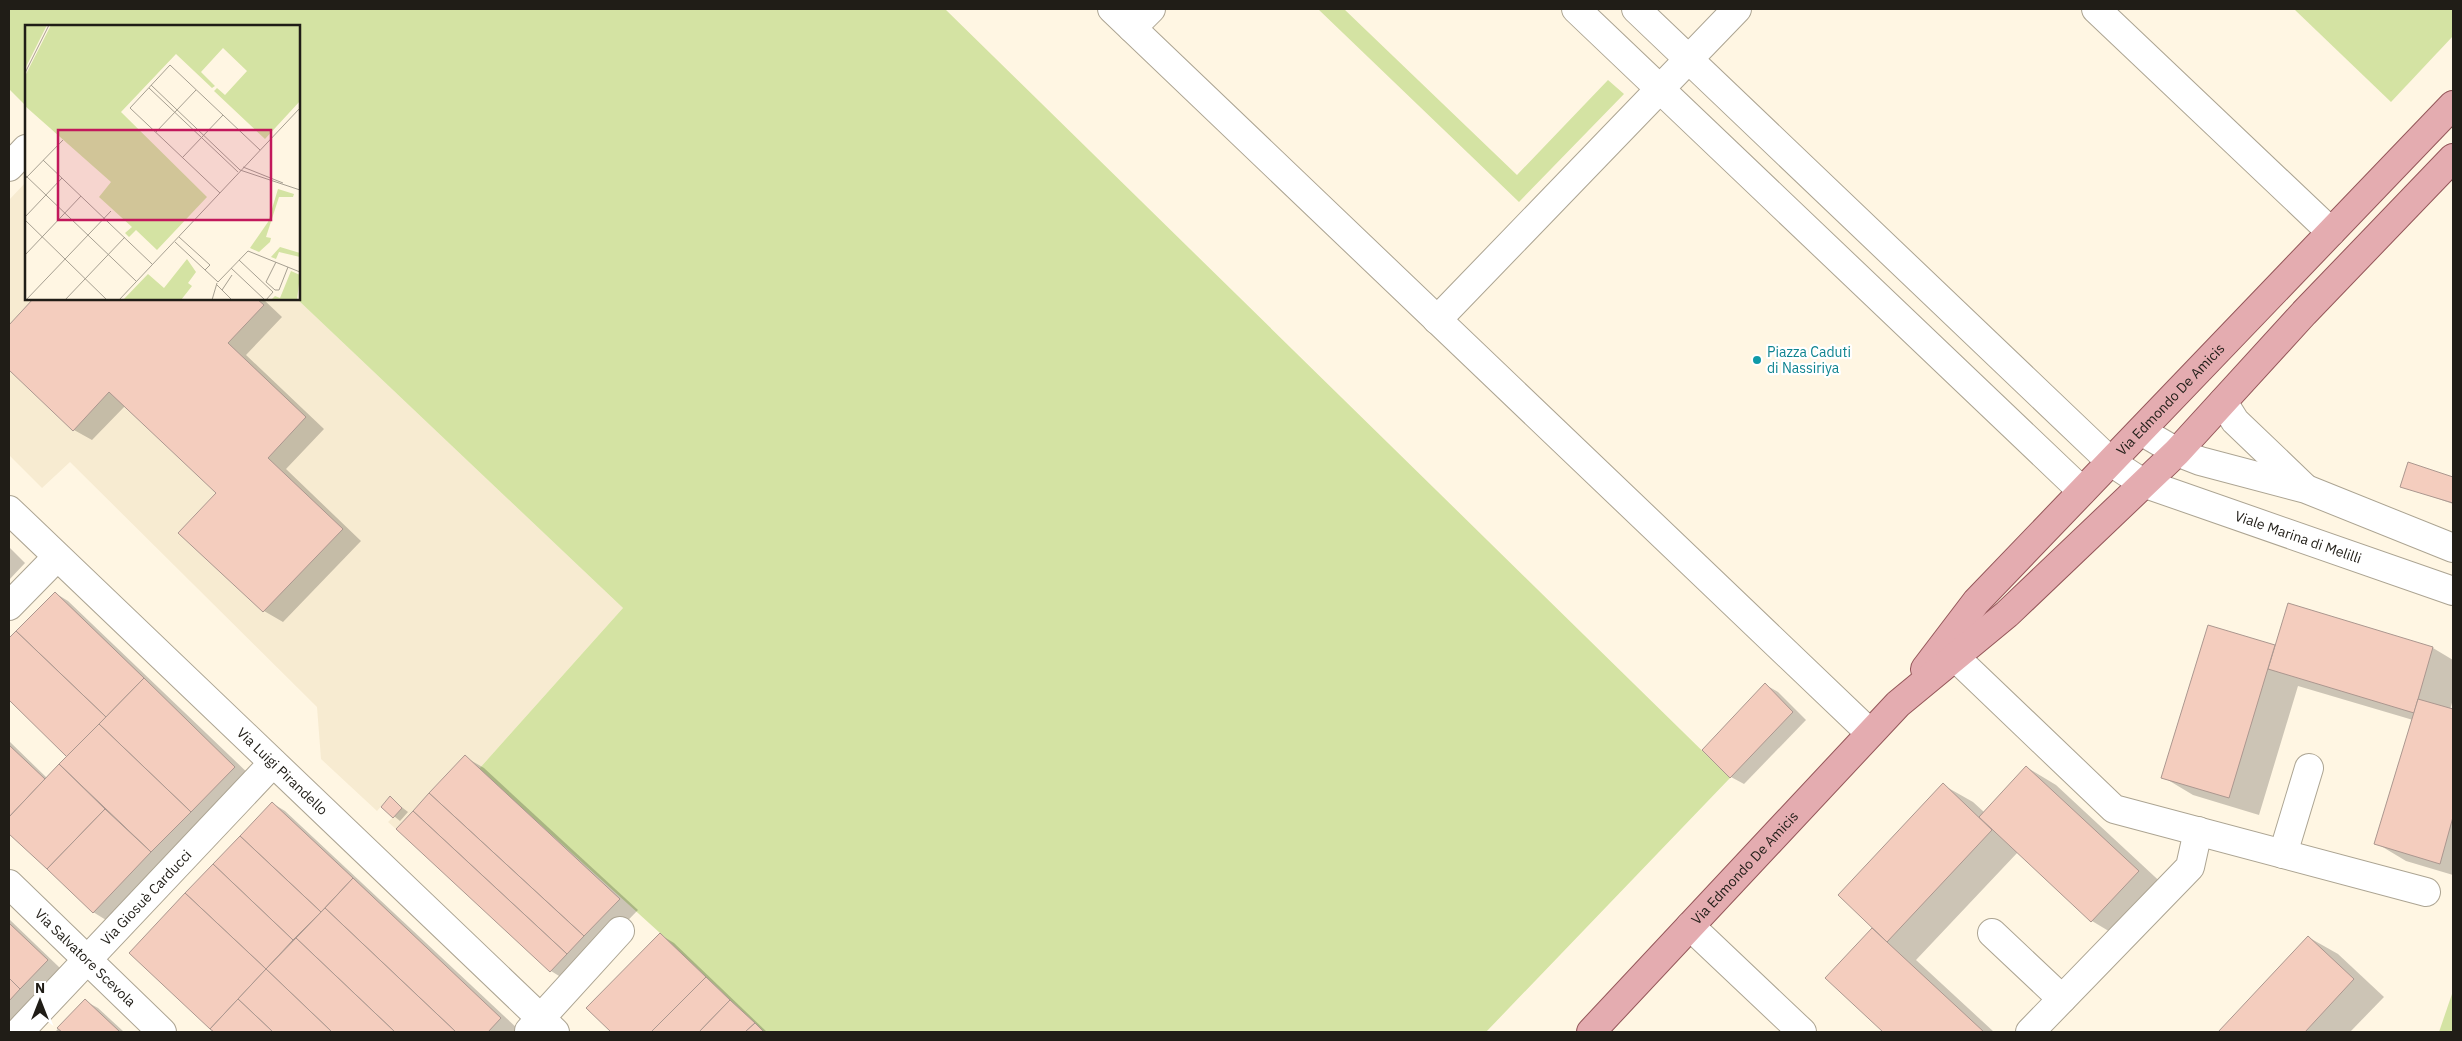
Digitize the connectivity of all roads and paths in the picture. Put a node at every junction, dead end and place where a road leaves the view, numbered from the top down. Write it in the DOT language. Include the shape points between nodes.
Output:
graph roads {
  1 [pos="1112,9"];
  2 [pos="1151,9"];
  3 [pos="1576,9"];
  4 [pos="1636,9"];
  5 [pos="1736,9"];
  6 [pos="2096,9"];
  7 [pos="1132,28"];
  8 [pos="1688,59"];
  9 [pos="1660,88"];
  10 [pos="2453,106"];
  11 [pos="25,150"];
  12 [pos="2453,158"];
  13 [pos="9,167"];
  14 [pos="2331,232"];
  15 [pos="1437,320"];
  16 [pos="2223,402"];
  17 [pos="2141,431"];
  18 [pos="2177,452"];
  19 [pos="2111,462"];
  20 [pos="2143,483"];
  21 [pos="2306,489"];
  22 [pos="2082,491"];
  23 [pos="9,510"];
  24 [pos="2453,548"];
  25 [pos="57,557"];
  26 [pos="2453,591"];
  27 [pos="9,606"];
  28 [pos="1955,657"];
  29 [pos="1898,704"];
  30 [pos="1870,733"];
  31 [pos="273,763"];
  32 [pos="2309,768"];
  33 [pos="2198,831"];
  34 [pos="2283,854"];
  35 [pos="9,884"];
  36 [pos="2426,892"];
  37 [pos="1690,926"];
  38 [pos="620,931"];
  39 [pos="1992,933"];
  40 [pos="88,962"];
  41 [pos="2062,999"];
  42 [pos="541,1028"];
  43 [pos="19,1032"];
  44 [pos="162,1032"];
  45 [pos="1591,1032"];
  46 [pos="1802,1032"];
  47 [pos="2030,1032"];
  1 -- 7 [label="street"];
  2 -- 7 [label="street"];
  3 -- 9 [label="street"];
  4 -- 8 [label="street, Viale Marina di Melilli"];
  5 -- 8 [label="street"];
  6 -- 14 [label="street"];
  7 -- 15 [label="street"];
  8 -- 9 [label="street"];
  8 -- 19 [label="street, Viale Marina di Melilli"];
  9 -- 15 [label="street"];
  9 -- 22 [label="street"];
  10 -- 14 [label="main road, Via Edmondo De Amicis"];
  11 -- 13 [label="street"];
  12 -- 16 [label="main road, Via Edmondo De Amicis"];
  14 -- 17 [label="main road, Via Edmondo De Amicis"];
  15 -- 30 [label="street"];
  16 -- 18 [label="main road, Via Edmondo De Amicis"];
  16 -- 21 [label="street" via="2235,421"];
  17 -- 18 [label="street"];
  17 -- 19 [label="main road, Via Edmondo De Amicis"];
  18 -- 20 [label="main road, Via Edmondo De Amicis"];
  18 -- 21 [label="street"];
  19 -- 20 [label="street, Viale Marina di Melilli"];
  19 -- 22 [label="main road, Via Edmondo De Amicis"];
  20 -- 26 [label="street, Viale Marina di Melilli"];
  20 -- 28 [label="main road, Via Edmondo De Amicis" via="2007,614"];
  21 -- 24 [label="street"];
  22 -- 29 [label="main road, Via Edmondo De Amicis" via="1976,602"];
  23 -- 25 [label="street, Via Luigi Pirandello"];
  25 -- 27 [label="street"];
  25 -- 31 [label="street, Via Luigi Pirandello"];
  28 -- 29 [label="main road, Via Edmondo De Amicis"];
  28 -- 33 [label="street" via="2114,809"];
  29 -- 30 [label="main road, Via Edmondo De Amicis"];
  30 -- 37 [label="main road, Via Edmondo De Amicis"];
  31 -- 40 [label="street, Via Giosuè Carducci"];
  31 -- 42 [label="street, Via Luigi Pirandello"];
  32 -- 34 [label="street"];
  33 -- 34 [label="street"];
  33 -- 41 [label="street" via="2190,866"];
  34 -- 36 [label="street"];
  35 -- 40 [label="street, Via Salvatore Scevola"];
  37 -- 45 [label="main road, Via Edmondo De Amicis"];
  37 -- 46 [label="street"];
  38 -- 42 [label="street"];
  39 -- 41 [label="street"];
  40 -- 43 [label="street, Via Giosuè Carducci"];
  40 -- 44 [label="street, Via Salvatore Scevola"];
  41 -- 47 [label="street"];
}
